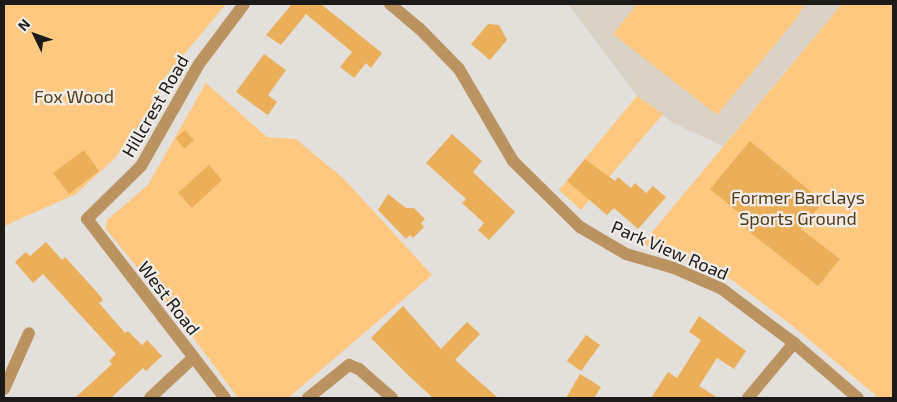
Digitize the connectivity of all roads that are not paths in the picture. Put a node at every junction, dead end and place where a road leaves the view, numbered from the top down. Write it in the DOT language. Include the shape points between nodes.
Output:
graph roads {
  1 [pos="244,4"];
  2 [pos="390,4"];
  3 [pos="87,219"];
  4 [pos="29,334"];
  5 [pos="794,343"];
  6 [pos="194,357"];
  7 [pos="4,389"];
  8 [pos="150,398"];
  9 [pos="225,398"];
  10 [pos="308,398"];
  11 [pos="392,398"];
  12 [pos="748,398"];
  13 [pos="858,398"];
  1 -- 3 [label="street, Hillcrest Road" via="199,64 141,166"];
  2 -- 5 [label="street, Park View Road" via="419,28 458,70 513,161 580,227 626,254 714,285"];
  3 -- 6 [label="street, West Road"];
  4 -- 7 [label="street"];
  5 -- 12 [label="street"];
  5 -- 13 [label="street, Park View Road"];
  6 -- 8 [label="street"];
  6 -- 9 [label="street, West Road"];
  10 -- 11 [label="street" via="348,365 359,370"];
}
